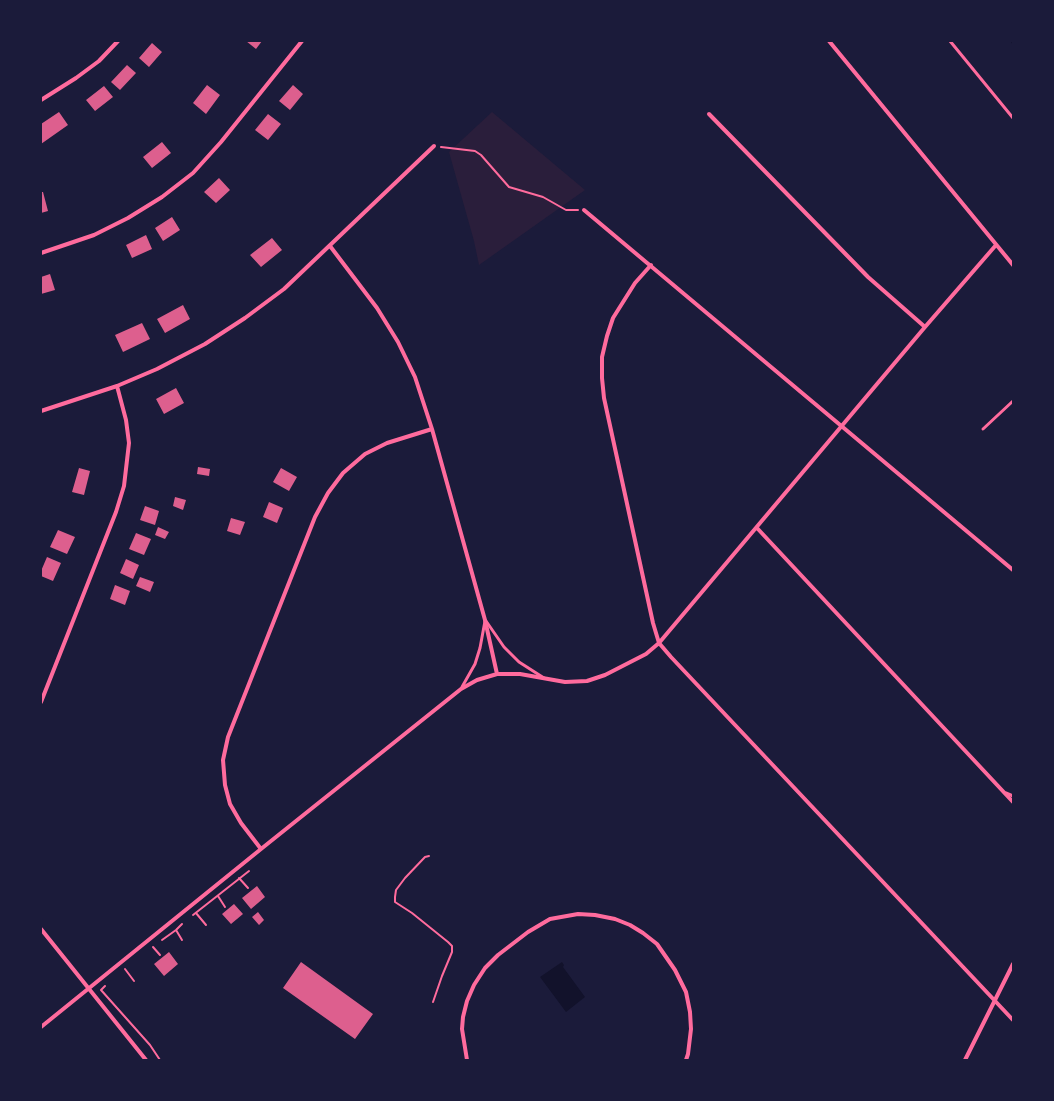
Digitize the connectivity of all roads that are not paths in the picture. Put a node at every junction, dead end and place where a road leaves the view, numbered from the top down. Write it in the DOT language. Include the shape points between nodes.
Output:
graph roads {
  1 [pos="118,41"];
  2 [pos="302,41"];
  3 [pos="829,41"];
  4 [pos="950,41"];
  5 [pos="41,100"];
  6 [pos="709,114"];
  7 [pos="1013,118"];
  8 [pos="434,146"];
  9 [pos="584,210"];
  10 [pos="996,245"];
  11 [pos="330,246"];
  12 [pos="41,253"];
  13 [pos="651,265"];
  14 [pos="1013,265"];
  15 [pos="925,327"];
  16 [pos="117,386"];
  17 [pos="1013,401"];
  18 [pos="41,411"];
  19 [pos="842,427"];
  20 [pos="432,429"];
  21 [pos="982,429"];
  22 [pos="757,528"];
  23 [pos="1013,570"];
  24 [pos="485,620"];
  25 [pos="659,643"];
  26 [pos="497,674"];
  27 [pos="546,679"];
  28 [pos="461,689"];
  29 [pos="41,702"];
  30 [pos="1005,792"];
  31 [pos="1013,796"];
  32 [pos="1013,802"];
  33 [pos="261,849"];
  34 [pos="41,929"];
  35 [pos="1013,964"];
  36 [pos="88,988"];
  37 [pos="995,1001"];
  38 [pos="1013,1020"];
  39 [pos="41,1027"];
  40 [pos="146,1060"];
  41 [pos="467,1060"];
  42 [pos="686,1060"];
  43 [pos="965,1060"];
  1 -- 5 [label="street" via="76,78"];
  2 -- 12 [label="street" via="221,142 193,172 162,197 128,218 94,235"];
  3 -- 10 [label="street"];
  4 -- 7 [label="lane"];
  6 -- 15 [label="street" via="868,277"];
  8 -- 11 [label="street"];
  9 -- 13 [label="street"];
  10 -- 14 [label="street"];
  10 -- 15 [label="street"];
  11 -- 16 [label="street" via="284,289 245,318 205,344 157,370"];
  11 -- 20 [label="street" via="377,308 398,342 415,377"];
  13 -- 19 [label="street"];
  13 -- 25 [label="street" via="635,283 613,318 602,357 602,378 604,398"];
  15 -- 19 [label="street"];
  16 -- 18 [label="street"];
  16 -- 29 [label="street" via="129,443 124,486"];
  17 -- 21 [label="lane"];
  19 -- 22 [label="street"];
  19 -- 23 [label="street"];
  20 -- 24 [label="street"];
  20 -- 33 [label="street" via="387,443 366,454 343,474 314,517 228,737 223,760 230,804"];
  22 -- 25 [label="street"];
  22 -- 30 [label="street"];
  24 -- 26 [label="street"];
  24 -- 27 [label="lane" via="504,647 519,662"];
  24 -- 28 [label="lane" via="477,658"];
  25 -- 27 [label="street" via="605,675 587,681 565,682"];
  25 -- 37 [label="street"];
  26 -- 27 [label="street" via="520,674"];
  26 -- 28 [label="street" via="477,680"];
  28 -- 33 [label="street"];
  30 -- 31 [label="lane"];
  30 -- 32 [label="street"];
  33 -- 36 [label="street"];
  34 -- 36 [label="street"];
  35 -- 37 [label="street"];
  36 -- 39 [label="street"];
  36 -- 40 [label="street"];
  37 -- 38 [label="street"];
  37 -- 43 [label="street"];
  41 -- 42 [label="street" via="462,1029 463,1017 474,985 485,968 528,932 550,919 578,914 615,919 644,933 657,944 686,992 691,1029"];
}
